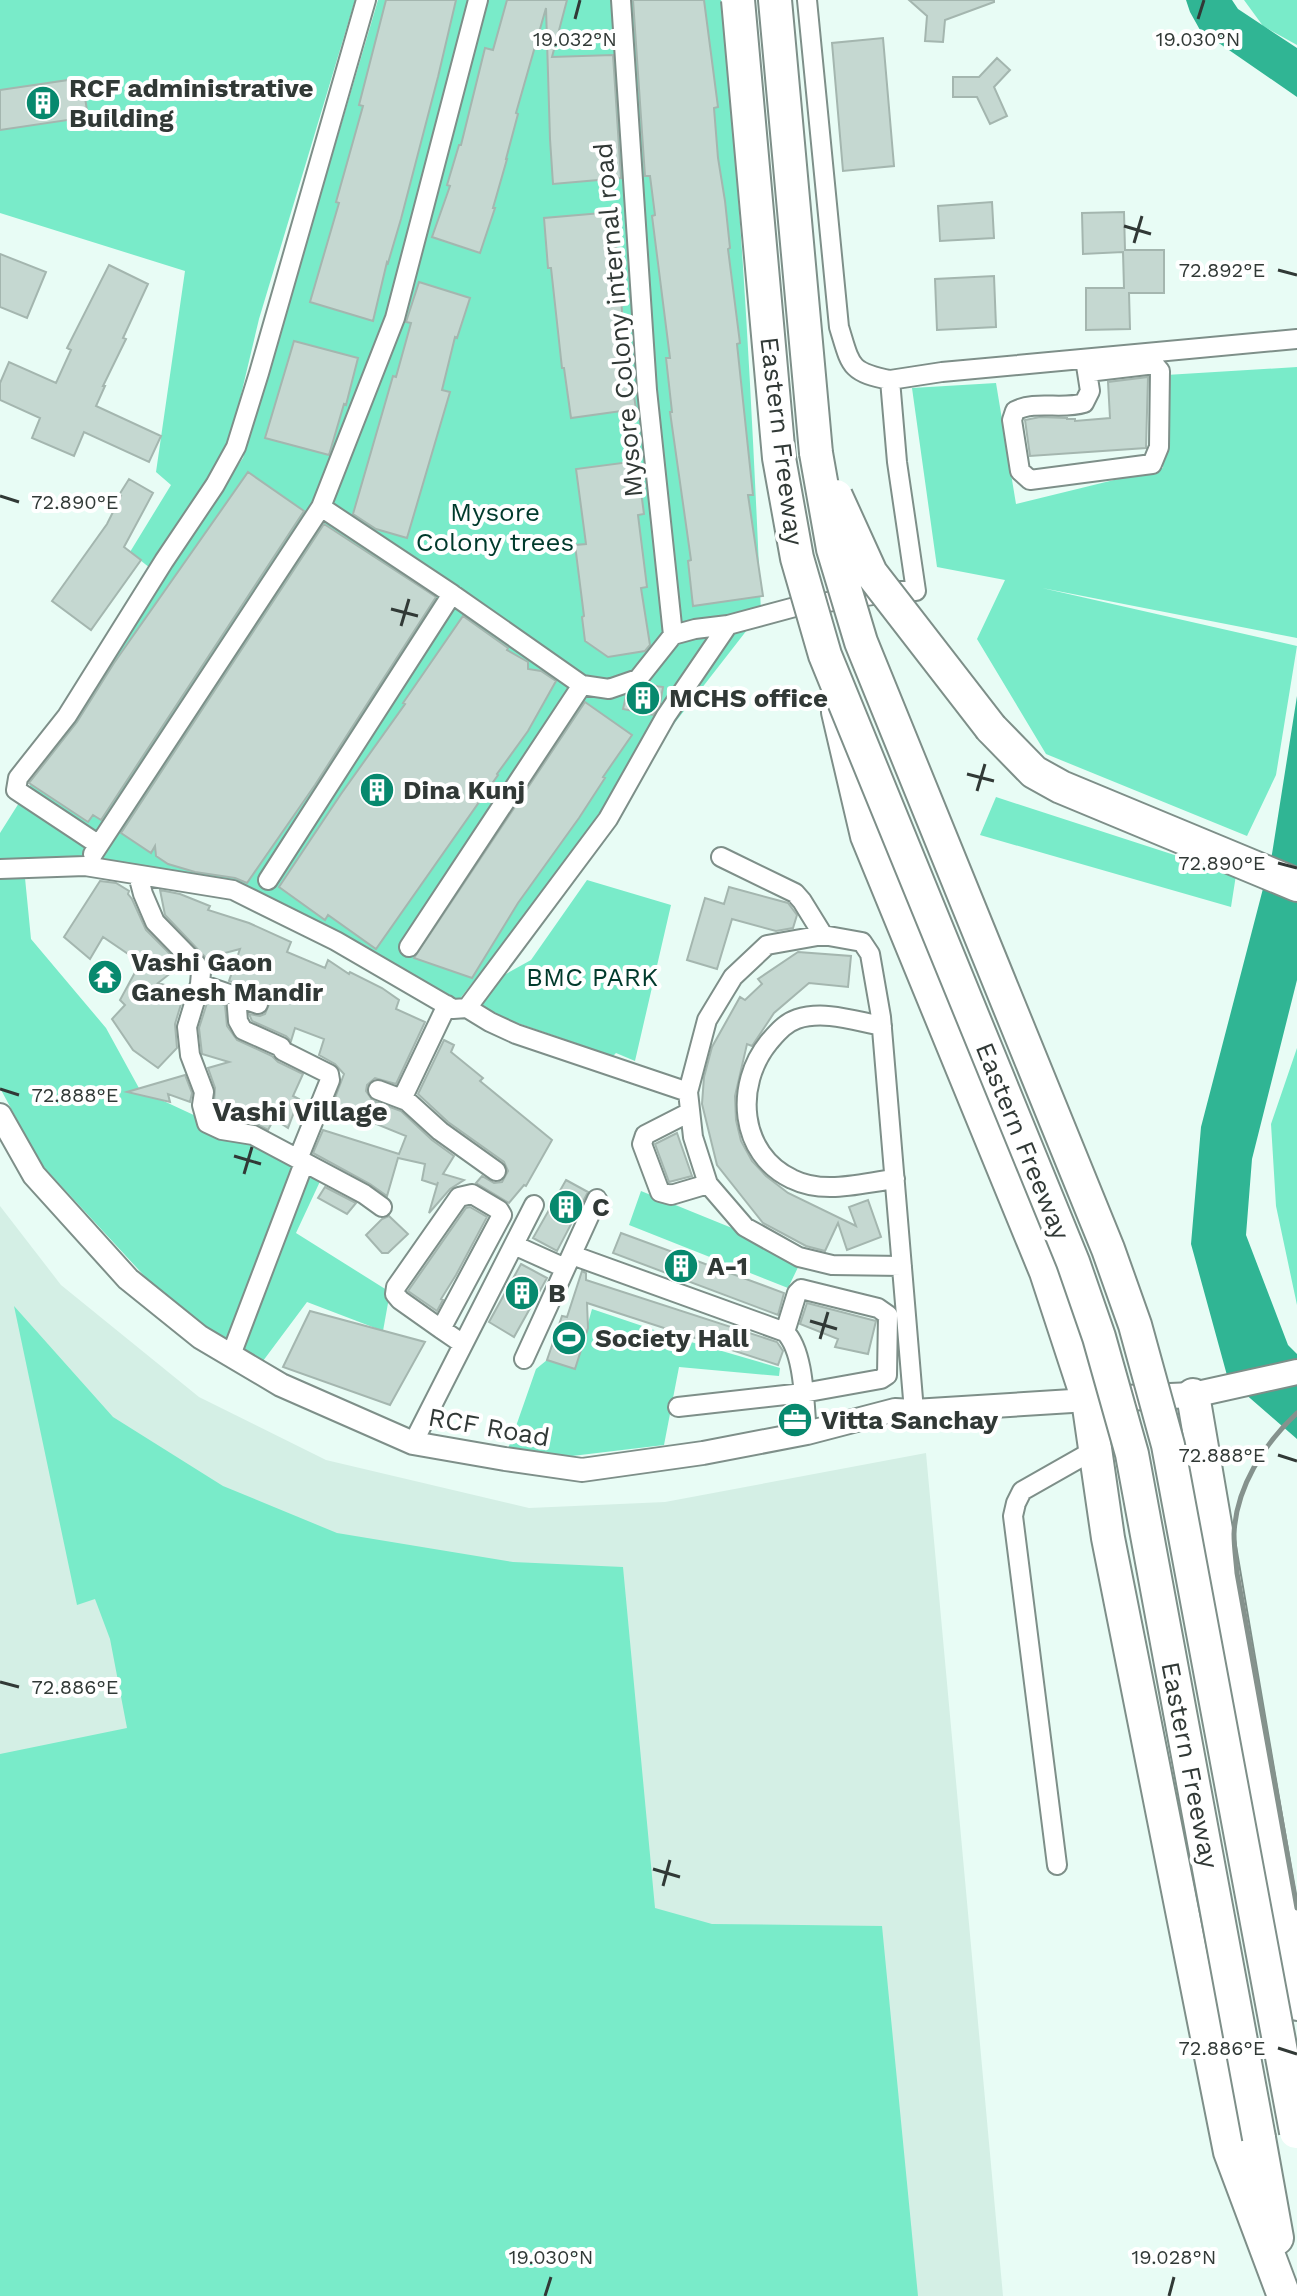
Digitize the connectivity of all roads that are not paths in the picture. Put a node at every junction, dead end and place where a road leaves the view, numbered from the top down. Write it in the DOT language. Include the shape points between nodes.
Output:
graph roads {
  1 [pos="366,0"];
  2 [pos="478,0"];
  3 [pos="621,0"];
  4 [pos="738,0"];
  5 [pos="775,0"];
  6 [pos="807,0"];
  7 [pos="1297,339"];
  8 [pos="1086,366"];
  9 [pos="890,380"];
  10 [pos="816,453"];
  11 [pos="321,507"];
  12 [pos="452,594"];
  13 [pos="728,625"];
  14 [pos="673,635"];
  15 [pos="825,655"];
  16 [pos="582,685"];
  17 [pos="99,845"];
  18 [pos="721,857"];
  19 [pos="85,866"];
  20 [pos="0,869"];
  21 [pos="138,875"];
  22 [pos="268,880"];
  23 [pos="1297,885"];
  24 [pos="823,935"];
  25 [pos="409,947"];
  26 [pos="200,984"];
  27 [pos="236,996"];
  28 [pos="258,1004"];
  29 [pos="447,1005"];
  30 [pos="467,1008"];
  31 [pos="882,1026"];
  32 [pos="378,1090"];
  33 [pos="688,1092"];
  34 [pos="402,1099"];
  35 [pos="690,1112"];
  36 [pos="0,1115"];
  37 [pos="301,1161"];
  38 [pos="496,1171"];
  39 [pos="895,1179"];
  40 [pos="708,1184"];
  41 [pos="597,1199"];
  42 [pos="534,1205"];
  43 [pos="382,1207"];
  44 [pos="514,1245"];
  45 [pos="569,1262"];
  46 [pos="902,1266"];
  47 [pos="441,1329"];
  48 [pos="785,1332"];
  49 [pos="463,1344"];
  50 [pos="231,1355"];
  51 [pos="524,1359"];
  52 [pos="1297,1372"];
  53 [pos="1208,1392"];
  54 [pos="803,1393"];
  55 [pos="1088,1400"];
  56 [pos="678,1407"];
  57 [pos="914,1411"];
  58 [pos="807,1433"];
  59 [pos="413,1443"];
  60 [pos="1096,1449"];
  61 [pos="1057,1865"];
  62 [pos="1297,2004"];
  63 [pos="1296,2135"];
  64 [pos="1286,2296"];
  1 -- 17 [label="street" via="236,447 67,716 18,778 16,790"];
  2 -- 11 [label="street" via="395,318"];
  3 -- 14 [label="street, Mysore Colony internal road" via="647,390"];
  4 -- 15 [label="highway, Eastern Freeway, bridge" via="779,458 797,558"];
  5 -- 10 [label="highway, Eastern Freeway"];
  6 -- 9 [label="street" via="839,327 850,364 865,375"];
  7 -- 8 [label="street"];
  8 -- 8 [label="street" via="1090,391 1084,403 1015,411 1020,471 1030,480 1152,464 1156,457 1160,371 1155,365"];
  8 -- 9 [label="street" via="942,372"];
  9 -- 13 [label="street" via="916,591 795,607"];
  10 -- 23 [label="highway, bridge" via="871,573 991,728 1034,772"];
  10 -- 63 [label="highway, Eastern Freeway, bridge" via="833,549 861,642 1135,1325 1168,1445"];
  11 -- 12 [label="street"];
  11 -- 17 [label="street"];
  12 -- 16 [label="street"];
  12 -- 22 [label="street"];
  13 -- 14 [label="street"];
  13 -- 30 [label="street" via="666,716 608,819"];
  14 -- 16 [label="street" via="638,679 609,689"];
  15 -- 55 [label="highway, bridge" via="867,836 1046,1272"];
  15 -- 64 [label="highway, Eastern Freeway, bridge" via="1073,1262 1132,1454"];
  16 -- 25 [label="street"];
  17 -- 19 [label="street"];
  18 -- 24 [label="street" via="795,893"];
  19 -- 20 [label="street"];
  19 -- 21 [label="street"];
  21 -- 26 [label="street" via="155,922 196,964"];
  21 -- 29 [label="street" via="233,890"];
  24 -- 31 [label="street" via="866,946"];
  24 -- 33 [label="street" via="767,945 733,977 707,1020"];
  26 -- 27 [label="street"];
  26 -- 37 [label="street" via="187,1027 207,1123 253,1135"];
  27 -- 28 [label="street"];
  27 -- 37 [label="street" via="243,1030 329,1074"];
  29 -- 30 [label="street"];
  29 -- 34 [label="street"];
  30 -- 33 [label="street" via="516,1034"];
  31 -- 39 [label="street"];
  31 -- 39 [label="street" via="816,1014 794,1020 772,1039 752,1070 747,1116 753,1141 768,1164 793,1180 825,1189"];
  32 -- 34 [label="street"];
  33 -- 35 [label="street"];
  34 -- 38 [label="street"];
  35 -- 40 [label="street"];
  35 -- 40 [label="street" via="645,1135 642,1144 664,1195"];
  36 -- 50 [label="street, RCF Road" via="34,1175 128,1279"];
  37 -- 43 [label="street"];
  37 -- 50 [label="street"];
  39 -- 46 [label="street"];
  40 -- 46 [label="street" via="745,1227 799,1257 832,1265"];
  41 -- 45 [label="street"];
  42 -- 44 [label="street"];
  44 -- 45 [label="street"];
  44 -- 49 [label="street"];
  45 -- 48 [label="street"];
  45 -- 51 [label="street"];
  46 -- 57 [label="street"];
  47 -- 47 [label="street" via="400,1300 396,1287 459,1197 472,1194 502,1215"];
  47 -- 49 [label="street"];
  48 -- 54 [label="street" via="796,1350"];
  48 -- 54 [label="street" via="801,1289 888,1315 887,1375"];
  49 -- 59 [label="street"];
  50 -- 59 [label="street, RCF Road" via="281,1385"];
  52 -- 53 [label="main road"];
  53 -- 55 [label="main road"];
  53 -- 62 [label="highway"];
  54 -- 56 [label="street"];
  54 -- 58 [label="street"];
  55 -- 57 [label="street, RCF Road"];
  55 -- 60 [label="highway"];
  57 -- 58 [label="street, RCF Road" via="895,1410"];
  58 -- 59 [label="street, RCF Road" via="582,1470"];
  60 -- 61 [label="street" via="1022,1491 1013,1516"];
  60 -- 64 [label="highway" via="1108,1538 1230,2152"];
}
